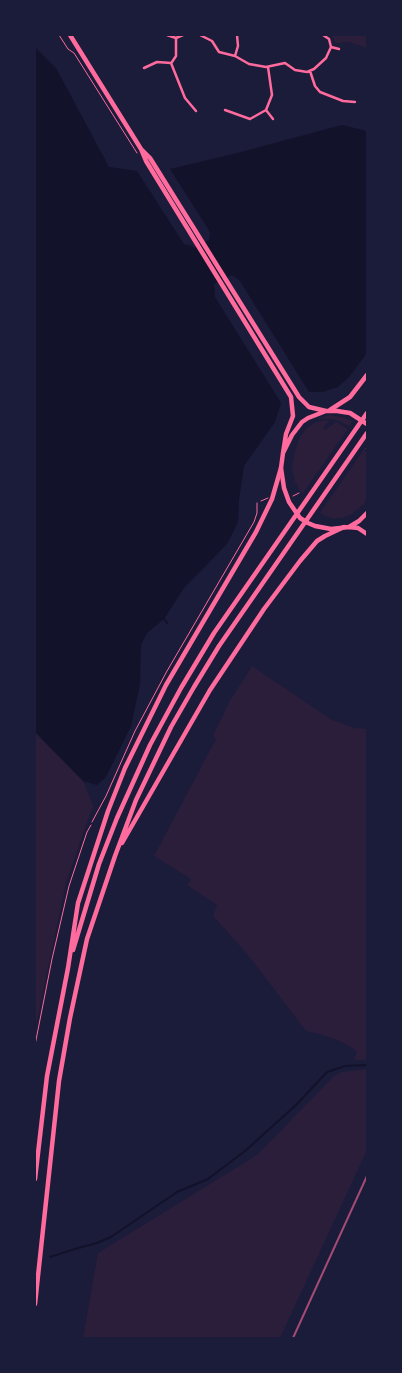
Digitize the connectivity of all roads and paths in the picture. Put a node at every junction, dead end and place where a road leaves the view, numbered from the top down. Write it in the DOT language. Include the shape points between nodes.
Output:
graph roads {
  1 [pos="59,35"];
  2 [pos="70,35"];
  3 [pos="167,35"];
  4 [pos="183,35"];
  5 [pos="200,35"];
  6 [pos="238,35"];
  7 [pos="323,35"];
  8 [pos="176,38"];
  9 [pos="331,47"];
  10 [pos="340,49"];
  11 [pos="235,56"];
  12 [pos="171,63"];
  13 [pos="268,67"];
  14 [pos="144,68"];
  15 [pos="310,71"];
  16 [pos="355,102"];
  17 [pos="225,110"];
  18 [pos="266,110"];
  19 [pos="196,111"];
  20 [pos="273,119"];
  21 [pos="135,150"];
  22 [pos="239,307"];
  23 [pos="367,376"];
  24 [pos="328,410"];
  25 [pos="367,413"];
  26 [pos="367,424"];
  27 [pos="367,433"];
  28 [pos="283,453"];
  29 [pos="282,468"];
  30 [pos="267,497"];
  31 [pos="257,503"];
  32 [pos="367,513"];
  33 [pos="347,527"];
  34 [pos="367,534"];
  35 [pos="92,822"];
  36 [pos="115,856"];
  37 [pos="68,968"];
  38 [pos="35,1045"];
  39 [pos="35,1179"];
  40 [pos="35,1304"];
  1 -- 21 [label="path" via="74,53"];
  2 -- 22 [label="main road" via="141,149 150,158"];
  3 -- 8 [label="street"];
  4 -- 8 [label="street"];
  5 -- 11 [label="street" via="212,41 222,54"];
  6 -- 11 [label="street"];
  7 -- 9 [label="street"];
  8 -- 12 [label="street" via="176,56"];
  9 -- 10 [label="street"];
  9 -- 15 [label="street" via="324,60"];
  11 -- 13 [label="street" via="249,64"];
  12 -- 14 [label="street" via="157,62"];
  12 -- 19 [label="street" via="185,98"];
  13 -- 15 [label="street" via="285,63 296,70"];
  13 -- 18 [label="street" via="272,95"];
  15 -- 16 [label="street" via="320,92"];
  17 -- 18 [label="street" via="250,119"];
  18 -- 20 [label="street"];
  22 -- 24 [label="main road" via="302,401"];
  22 -- 28 [label="main road" via="293,400 293,416"];
  23 -- 24 [label="main road" via="350,397"];
  24 -- 26 [label="main road" via="350,413"];
  24 -- 28 [label="main road" via="302,422"];
  25 -- 37 [label="main road" via="214,634 150,745 99,864"];
  27 -- 36 [label="main road" via="194,687 136,800"];
  28 -- 29 [label="main road"];
  29 -- 33 [label="main road" via="286,493 300,518 315,526"];
  29 -- 37 [label="main road" via="256,532 166,685 125,768 78,903"];
  30 -- 31 [label="path"];
  31 -- 35 [label="lane" via="254,522 144,714"];
  32 -- 33 [label="main road"];
  33 -- 34 [label="main road" via="358,528"];
  33 -- 36 [label="main road" via="317,541 264,609 210,690"];
  35 -- 38 [label="path" via="69,886"];
  36 -- 40 [label="main road" via="88,939 70,1018 59,1081"];
  37 -- 39 [label="main road" via="48,1076"];
}
